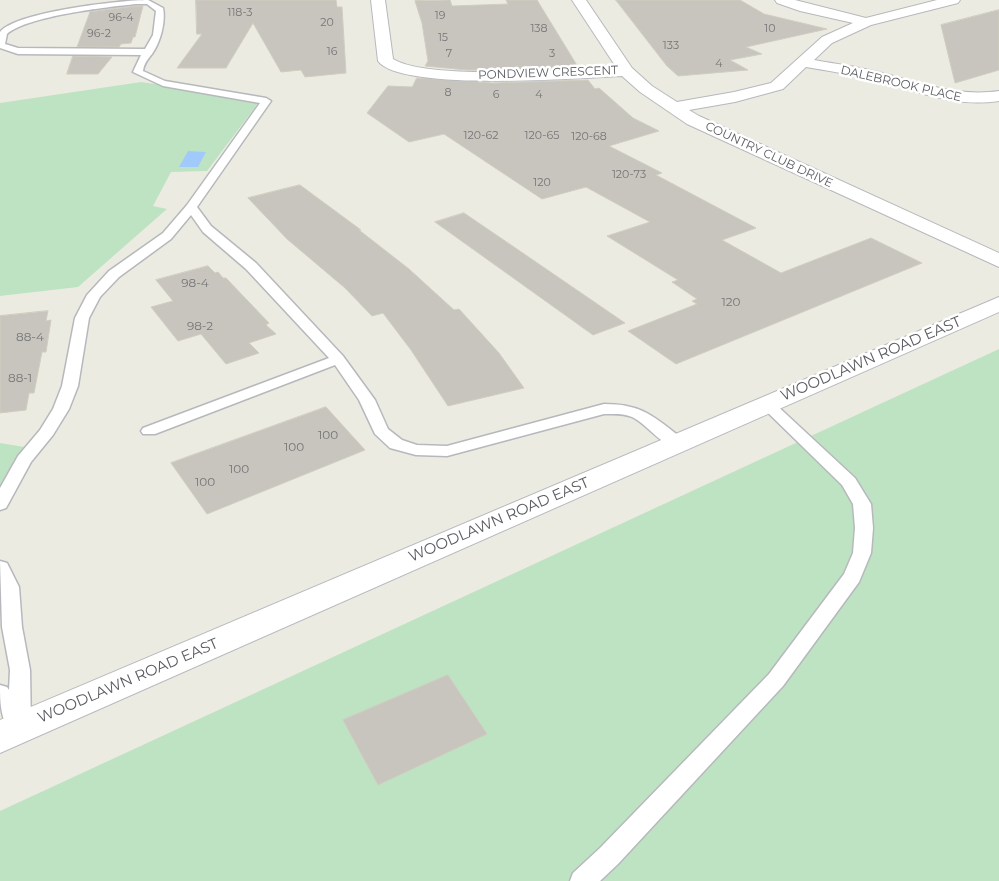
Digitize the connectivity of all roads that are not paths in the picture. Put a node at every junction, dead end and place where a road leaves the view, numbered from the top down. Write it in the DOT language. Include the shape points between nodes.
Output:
graph roads {
  1 [pos="378,0"];
  2 [pos="579,0"];
  3 [pos="782,0"];
  4 [pos="953,0"];
  5 [pos="140,1"];
  6 [pos="866,22"];
  7 [pos="149,52"];
  8 [pos="804,62"];
  9 [pos="626,71"];
  10 [pos="999,96"];
  11 [pos="674,108"];
  12 [pos="191,207"];
  13 [pos="999,260"];
  14 [pos="999,304"];
  15 [pos="338,358"];
  16 [pos="767,404"];
  17 [pos="149,431"];
  18 [pos="678,443"];
  19 [pos="0,504"];
  20 [pos="0,568"];
  21 [pos="0,693"];
  22 [pos="10,732"];
  23 [pos="582,881"];
  1 -- 9 [label="street, PONDVIEW CRESCENT" via="386,61 393,68 505,76"];
  2 -- 9 [label="street, COUNTRY CLUB DRIVE"];
  3 -- 6 [label="street"];
  4 -- 6 [label="street"];
  5 -- 7 [label="lane" via="160,10 157,36"];
  5 -- 7 [label="lane" via="114,3 21,23 6,30 0,42 5,48 18,51"];
  6 -- 8 [label="street" via="827,40"];
  7 -- 12 [label="lane" via="138,72 149,78 266,101"];
  8 -- 10 [label="street, DALEBROOK PLACE" via="876,76 953,97 974,100"];
  8 -- 11 [label="street" via="777,86"];
  9 -- 11 [label="street, COUNTRY CLUB DRIVE"];
  11 -- 13 [label="street, COUNTRY CLUB DRIVE" via="716,131"];
  12 -- 15 [label="lane" via="207,229 251,266"];
  12 -- 19 [label="lane" via="167,236 114,274 94,295 82,318 70,386 61,409 24,460"];
  14 -- 16 [label="street, WOODLAWN ROAD EAST"];
  15 -- 17 [label="lane"];
  15 -- 18 [label="lane" via="368,400 381,431 396,444 416,450 447,451 604,409 623,409 639,414"];
  16 -- 18 [label="street, WOODLAWN ROAD EAST"];
  16 -- 23 [label="lane" via="849,482 862,504 862,552 856,569 776,680"];
  18 -- 22 [label="street, WOODLAWN ROAD EAST"];
  20 -- 22 [label="lane" via="9,587 20,670"];
  21 -- 22 [label="lane"];
}
